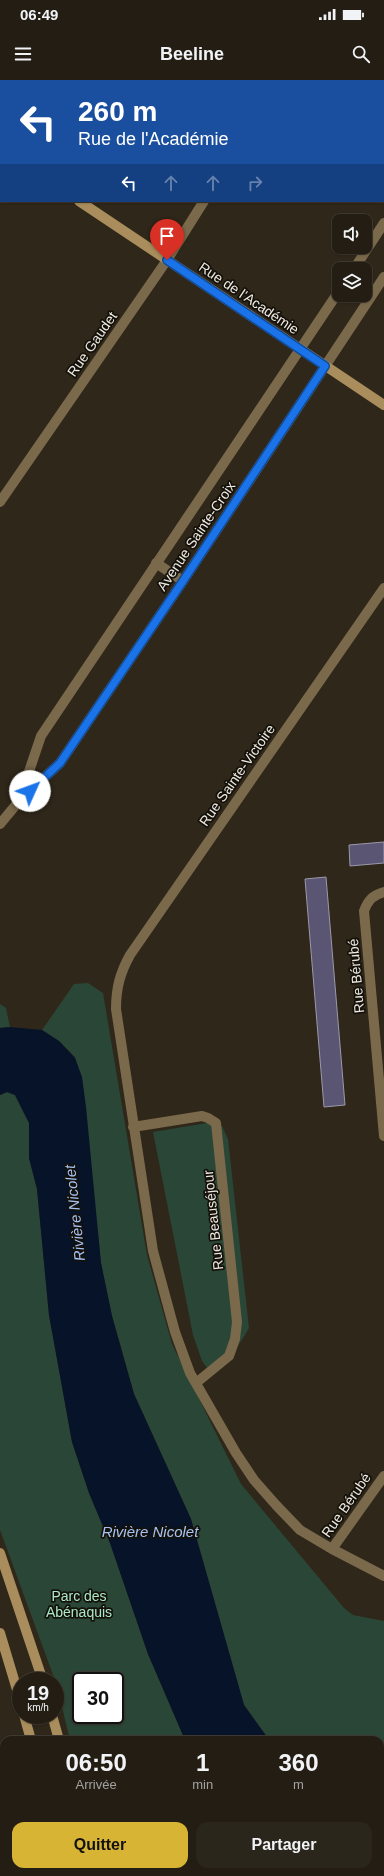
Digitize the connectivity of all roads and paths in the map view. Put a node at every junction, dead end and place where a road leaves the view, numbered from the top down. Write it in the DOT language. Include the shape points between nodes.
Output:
graph roads {
  1 [pos="80,202"];
  2 [pos="203,202"];
  3 [pos="384,224"];
  4 [pos="167,260"];
  5 [pos="359,262"];
  6 [pos="384,277"];
  7 [pos="332,301"];
  8 [pos="300,349"];
  9 [pos="325,366"];
  10 [pos="384,405"];
  11 [pos="0,502"];
  12 [pos="156,563"];
  13 [pos="183,581"];
  14 [pos="384,588"];
  15 [pos="20,800"];
  16 [pos="0,824"];
  17 [pos="384,892"];
  18 [pos="381,1067"];
  19 [pos="133,1127"];
  20 [pos="384,1136"];
  21 [pos="196,1383"];
  22 [pos="384,1476"];
  23 [pos="332,1549"];
  24 [pos="0,1553"];
  25 [pos="384,1576"];
  26 [pos="0,1633"];
  27 [pos="40,1672"];
  28 [pos="12,1673"];
  29 [pos="27,1724"];
  30 [pos="55,1724"];
  31 [pos="30,1736"];
  32 [pos="58,1736"];
  1 -- 4 [label="street, Rue de l'Académie"];
  2 -- 4 [label="street, Rue Gaudet"];
  3 -- 5 [label="street"];
  4 -- 8 [label="street, Rue de l'Académie"];
  4 -- 11 [label="street, Rue Gaudet"];
  6 -- 9 [label="street, Avenue Sainte-Croix"];
  7 -- 8 [label="street, Avenue Sainte-Croix"];
  8 -- 9 [label="street, Rue de l'Académie"];
  8 -- 12 [label="street, Avenue Sainte-Croix"];
  9 -- 10 [label="street, Rue de l'Académie"];
  9 -- 13 [label="street, Avenue Sainte-Croix"];
  12 -- 13 [label="street"];
  12 -- 15 [label="street, Avenue Sainte-Croix" via="41,736"];
  13 -- 15 [label="street, Avenue Sainte-Croix" via="60,763"];
  14 -- 19 [label="street, Rue Sainte-Victoire" via="130,955 118,981 116,1009"];
  15 -- 16 [label="street, Avenue Sainte-Croix"];
  17 -- 18 [label="street, Rue Bérubé" via="368,900 364,911"];
  18 -- 20 [label="street, Rue Bérubé"];
  19 -- 21 [label="street" via="153,1251 175,1332"];
  19 -- 21 [label="street, Rue Beauséjour" via="202,1116 216,1123 237,1322 229,1356"];
  21 -- 23 [label="street" via="221,1429 254,1480 300,1530"];
  22 -- 23 [label="street, Rue Bérubé"];
  23 -- 25 [label="street"];
  24 -- 27 [label="street"];
  26 -- 28 [label="street"];
  29 -- 31 [label="street"];
  30 -- 32 [label="street"];
}
